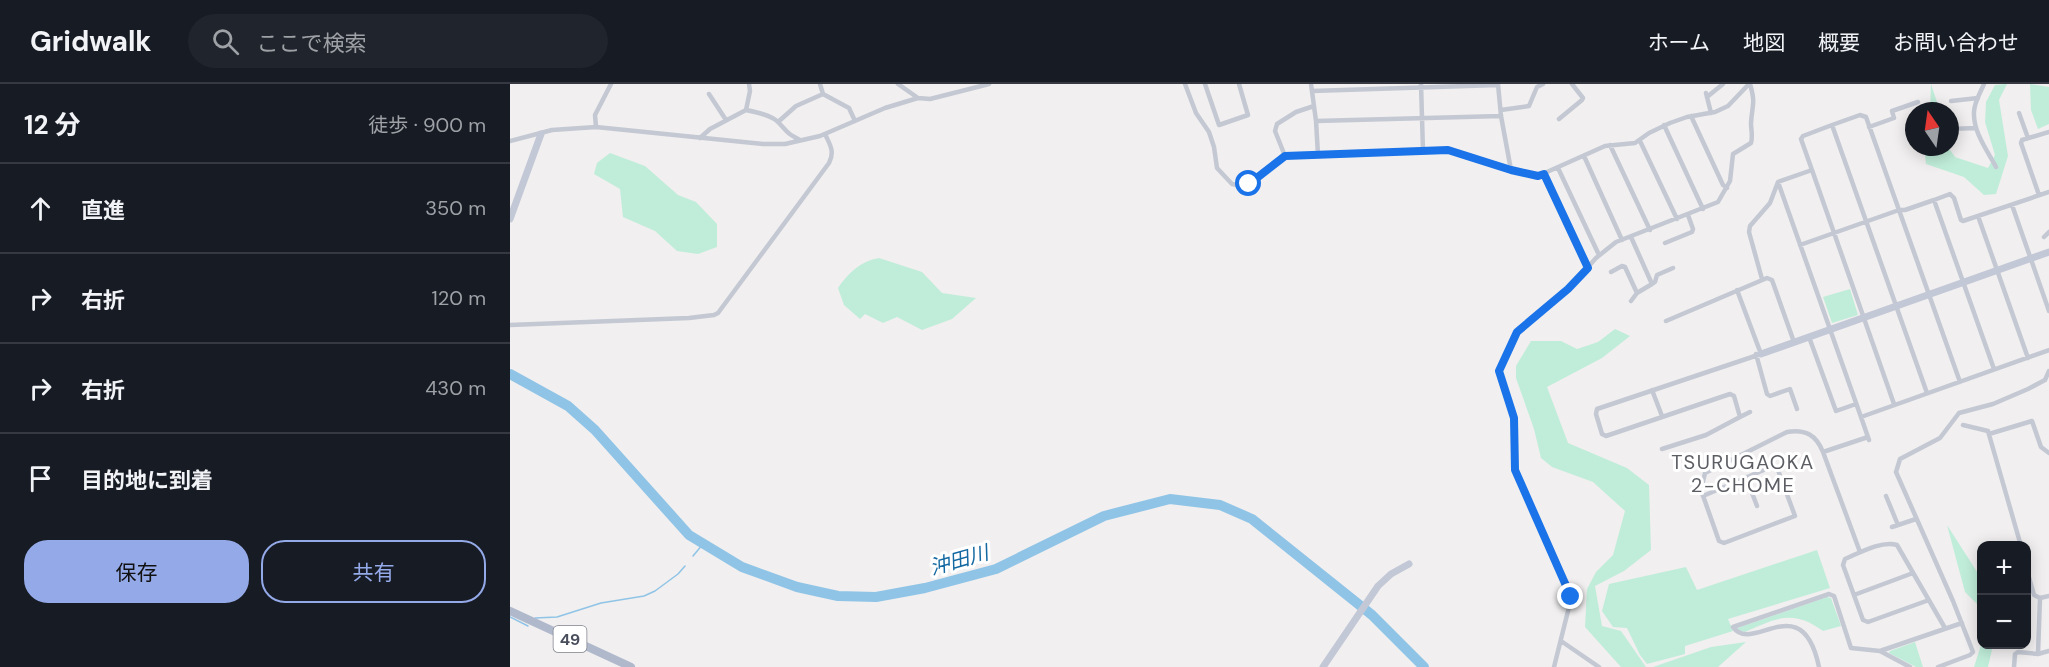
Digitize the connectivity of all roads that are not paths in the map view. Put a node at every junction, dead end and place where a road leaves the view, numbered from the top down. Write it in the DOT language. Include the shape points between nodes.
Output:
graph roads {
  1 [pos="611,84"];
  2 [pos="749,84"];
  3 [pos="820,84"];
  4 [pos="898,84"];
  5 [pos="989,84"];
  6 [pos="1185,84"];
  7 [pos="1206,84"];
  8 [pos="1239,84"];
  9 [pos="1311,84"];
  10 [pos="1498,84"];
  11 [pos="1543,84"];
  12 [pos="1572,84"];
  13 [pos="1723,84"];
  14 [pos="1749,84"];
  15 [pos="1984,84"];
  16 [pos="1421,85"];
  17 [pos="1536,85"];
  18 [pos="1312,91"];
  19 [pos="709,94"];
  20 [pos="823,94"];
  21 [pos="918,98"];
  22 [pos="1978,98"];
  23 [pos="1951,101"];
  24 [pos="1314,105"];
  25 [pos="1905,106"];
  26 [pos="746,110"];
  27 [pos="1501,110"];
  28 [pos="1711,113"];
  29 [pos="2019,114"];
  30 [pos="1502,116"];
  31 [pos="1691,116"];
  32 [pos="1422,117"];
  33 [pos="1559,119"];
  34 [pos="726,120"];
  35 [pos="855,121"];
  36 [pos="778,122"];
  37 [pos="1316,122"];
  38 [pos="1832,125"];
  39 [pos="1664,126"];
  40 [pos="596,127"];
  41 [pos="1869,127"];
  42 [pos="1976,128"];
  43 [pos="1959,129"];
  44 [pos="2049,132"];
  45 [pos="541,134"];
  46 [pos="825,134"];
  47 [pos="700,138"];
  48 [pos="2028,138"];
  49 [pos="800,140"];
  50 [pos="510,141"];
  51 [pos="1640,141"];
  52 [pos="1610,145"];
  53 [pos="1423,151"];
  54 [pos="1318,155"];
  55 [pos="1285,156"];
  56 [pos="1584,156"];
  57 [pos="1996,167"];
  58 [pos="1558,168"];
  59 [pos="1511,170"];
  60 [pos="1812,170"];
  61 [pos="1544,174"];
  62 [pos="1778,183"];
  63 [pos="1727,188"];
  64 [pos="2049,192"];
  65 [pos="2039,195"];
  66 [pos="1935,200"];
  67 [pos="2012,205"];
  68 [pos="1703,209"];
  69 [pos="1899,210"];
  70 [pos="1688,215"];
  71 [pos="1978,216"];
  72 [pos="510,219"];
  73 [pos="1677,219"];
  74 [pos="1867,222"];
  75 [pos="1650,230"];
  76 [pos="2049,232"];
  77 [pos="1834,234"];
  78 [pos="1631,237"];
  79 [pos="2044,237"];
  80 [pos="1622,240"];
  81 [pos="1665,243"];
  82 [pos="1800,245"];
  83 [pos="2049,252"];
  84 [pos="1599,255"];
  85 [pos="2030,259"];
  86 [pos="1588,268"];
  87 [pos="1673,268"];
  88 [pos="1998,270"];
  89 [pos="1611,272"];
  90 [pos="1762,279"];
  91 [pos="1962,283"];
  92 [pos="1652,284"];
  93 [pos="1737,290"];
  94 [pos="1637,293"];
  95 [pos="1929,295"];
  96 [pos="1631,301"];
  97 [pos="1896,306"];
  98 [pos="2049,311"];
  99 [pos="1864,318"];
  100 [pos="1666,321"];
  101 [pos="510,325"];
  102 [pos="1830,330"];
  103 [pos="1809,337"];
  104 [pos="1794,342"];
  105 [pos="2049,350"];
  106 [pos="1758,354"];
  107 [pos="2028,358"];
  108 [pos="1994,369"];
  109 [pos="2049,371"];
  110 [pos="1960,382"];
  111 [pos="2047,382"];
  112 [pos="1652,390"];
  113 [pos="1927,393"];
  114 [pos="1856,404"];
  115 [pos="1894,404"];
  116 [pos="1797,409"];
  117 [pos="1750,412"];
  118 [pos="1662,417"];
  119 [pos="1740,417"];
  120 [pos="1861,417"];
  121 [pos="1963,425"];
  122 [pos="1989,434"];
  123 [pos="1662,449"];
  124 [pos="1823,452"];
  125 [pos="2049,453"];
  126 [pos="1746,477"];
  127 [pos="1702,495"];
  128 [pos="1886,496"];
  129 [pos="1757,506"];
  130 [pos="1802,514"];
  131 [pos="1795,516"];
  132 [pos="1916,519"];
  133 [pos="1898,525"];
  134 [pos="1892,527"];
  135 [pos="2019,541"];
  136 [pos="1860,552"];
  137 [pos="1409,564"];
  138 [pos="1913,573"];
  139 [pos="2031,584"];
  140 [pos="1854,595"];
  141 [pos="2049,596"];
  142 [pos="2040,598"];
  143 [pos="1929,600"];
  144 [pos="510,611"];
  145 [pos="1962,623"];
  146 [pos="1946,628"];
  147 [pos="1561,641"];
  148 [pos="1880,651"];
  149 [pos="2049,651"];
  150 [pos="2038,654"];
  151 [pos="631,667"];
  152 [pos="1323,667"];
  153 [pos="1554,667"];
  154 [pos="1599,667"];
  155 [pos="1819,667"];
  156 [pos="1910,667"];
  157 [pos="1938,667"];
  158 [pos="2014,667"];
  1 -- 40 [label="street" via="596,115"];
  2 -- 26 [label="street"];
  3 -- 20 [label="street"];
  4 -- 21 [label="street"];
  5 -- 21 [label="street" via="930,99"];
  6 -- 55 [label="street" via="1196,113 1209,132 1216,168 1232,184 1249,184"];
  7 -- 8 [label="street" via="1219,124 1248,115"];
  9 -- 18 [label="street"];
  10 -- 16 [label="street"];
  10 -- 27 [label="street"];
  11 -- 17 [label="street"];
  12 -- 33 [label="street" via="1583,98"];
  13 -- 28 [label="street" via="1706,95"];
  14 -- 28 [label="street" via="1728,106"];
  14 -- 63 [label="street" via="1755,99 1752,140 1733,154"];
  15 -- 22 [label="street"];
  16 -- 18 [label="street"];
  16 -- 32 [label="street"];
  17 -- 27 [label="street" via="1529,106"];
  18 -- 24 [label="street"];
  19 -- 34 [label="street"];
  20 -- 35 [label="street" via="849,108"];
  20 -- 36 [label="street" via="796,106"];
  21 -- 35 [label="street"];
  22 -- 23 [label="street"];
  22 -- 42 [label="street" via="1974,110"];
  24 -- 37 [label="street"];
  24 -- 55 [label="street" via="1277,124 1275,130"];
  25 -- 41 [label="street" via="1892,111 1894,118"];
  26 -- 34 [label="street"];
  26 -- 36 [label="street"];
  27 -- 30 [label="street"];
  28 -- 31 [label="street"];
  29 -- 48 [label="street"];
  30 -- 32 [label="street"];
  30 -- 59 [label="street"];
  31 -- 39 [label="street"];
  31 -- 63 [label="street"];
  32 -- 37 [label="street"];
  32 -- 53 [label="street"];
  34 -- 47 [label="street"];
  35 -- 46 [label="street"];
  36 -- 49 [label="street" via="786,133"];
  37 -- 54 [label="street"];
  38 -- 41 [label="street" via="1860,115 1866,117"];
  38 -- 60 [label="street" via="1803,135 1801,140"];
  38 -- 74 [label="street"];
  39 -- 51 [label="street"];
  39 -- 68 [label="street"];
  40 -- 45 [label="street"];
  40 -- 47 [label="street"];
  41 -- 69 [label="street"];
  42 -- 43 [label="street"];
  42 -- 57 [label="street"];
  44 -- 48 [label="street"];
  45 -- 50 [label="street"];
  45 -- 72 [label="street"];
  46 -- 49 [label="street"];
  46 -- 101 [label="street" via="833,155 829,163 718,313 689,318"];
  47 -- 49 [label="street" via="764,144"];
  48 -- 65 [label="street" via="2021,143"];
  51 -- 52 [label="street"];
  51 -- 73 [label="street"];
  52 -- 56 [label="street"];
  52 -- 75 [label="street"];
  53 -- 54 [label="street"];
  53 -- 59 [label="street" via="1448,150"];
  54 -- 55 [label="street"];
  56 -- 58 [label="street"];
  56 -- 80 [label="street"];
  58 -- 61 [label="street"];
  58 -- 84 [label="street"];
  59 -- 61 [label="street"];
  60 -- 62 [label="street"];
  60 -- 77 [label="street"];
  61 -- 86 [label="street"];
  62 -- 82 [label="street"];
  62 -- 90 [label="street" via="1770,203 1749,232"];
  63 -- 68 [label="street" via="1718,202"];
  64 -- 65 [label="street"];
  65 -- 67 [label="street"];
  66 -- 69 [label="street"];
  66 -- 71 [label="street" via="1950,194 1961,220"];
  66 -- 91 [label="street"];
  67 -- 71 [label="street"];
  67 -- 85 [label="street"];
  68 -- 70 [label="street"];
  69 -- 74 [label="street"];
  69 -- 95 [label="street"];
  70 -- 73 [label="street"];
  70 -- 81 [label="street" via="1692,232"];
  71 -- 88 [label="street"];
  73 -- 75 [label="street"];
  74 -- 77 [label="street"];
  74 -- 97 [label="street"];
  75 -- 78 [label="street"];
  76 -- 79 [label="street"];
  77 -- 82 [label="street"];
  77 -- 99 [label="street"];
  78 -- 80 [label="street"];
  78 -- 92 [label="street"];
  80 -- 84 [label="street"];
  82 -- 102 [label="street"];
  83 -- 85 [label="street"];
  84 -- 86 [label="street"];
  85 -- 88 [label="street"];
  85 -- 98 [label="street"];
  86 -- 147 [label="street" via="1517,332 1499,371 1514,418 1515,470 1570,592"];
  87 -- 92 [label="street" via="1657,275"];
  88 -- 91 [label="street"];
  88 -- 107 [label="street"];
  89 -- 94 [label="street" via="1625,267"];
  90 -- 93 [label="street"];
  90 -- 104 [label="street" via="1772,280"];
  91 -- 95 [label="street"];
  91 -- 108 [label="street"];
  92 -- 94 [label="street"];
  93 -- 100 [label="street"];
  93 -- 106 [label="street"];
  94 -- 96 [label="street"];
  95 -- 97 [label="street"];
  95 -- 110 [label="street"];
  97 -- 99 [label="street"];
  97 -- 113 [label="street"];
  99 -- 102 [label="street"];
  99 -- 115 [label="street"];
  102 -- 103 [label="street"];
  102 -- 114 [label="street"];
  103 -- 104 [label="street"];
  103 -- 114 [label="street" via="1836,411"];
  104 -- 106 [label="street"];
  105 -- 107 [label="street"];
  106 -- 112 [label="street"];
  106 -- 116 [label="street" via="1767,394 1790,389"];
  107 -- 108 [label="street"];
  108 -- 110 [label="street"];
  109 -- 111 [label="street"];
  110 -- 113 [label="street"];
  111 -- 132 [label="street" via="1959,413 1940,438 1900,459 1896,472"];
  112 -- 118 [label="street"];
  112 -- 118 [label="street" via="1597,409 1602,434 1606,436"];
  113 -- 115 [label="street"];
  114 -- 120 [label="street"];
  115 -- 120 [label="street"];
  117 -- 119 [label="street"];
  118 -- 119 [label="street" via="1730,394"];
  119 -- 123 [label="street" via="1706,435"];
  120 -- 124 [label="street" via="1868,439"];
  121 -- 122 [label="street"];
  122 -- 125 [label="street" via="2032,421 2041,447"];
  122 -- 135 [label="street"];
  124 -- 127 [label="street" via="1815,437 1797,430 1787,432 1705,473"];
  124 -- 136 [label="street"];
  126 -- 127 [label="street"];
  126 -- 129 [label="street"];
  126 -- 131 [label="street" via="1773,466"];
  127 -- 131 [label="street" via="1719,541 1724,543"];
  128 -- 133 [label="street"];
  130 -- 131 [label="street"];
  132 -- 133 [label="street"];
  132 -- 145 [label="street"];
  133 -- 134 [label="street"];
  136 -- 138 [label="street" via="1892,543"];
  136 -- 140 [label="street" via="1845,559 1843,565"];
  137 -- 152 [label="street" via="1377,588"];
  138 -- 140 [label="street"];
  138 -- 143 [label="street"];
  139 -- 142 [label="street" via="2034,595"];
  140 -- 143 [label="street" via="1863,620 1868,622"];
  141 -- 142 [label="street"];
  142 -- 150 [label="street"];
  143 -- 146 [label="street"];
  144 -- 151 [label="main road, 49"];
  145 -- 146 [label="street"];
  145 -- 157 [label="street" via="1973,652"];
  146 -- 148 [label="street"];
  147 -- 153 [label="street"];
  147 -- 154 [label="street"];
  148 -- 155 [label="street" via="1851,648 1834,596 1828,594 1733,627 1745,635 1785,625 1794,627 1809,638"];
  148 -- 156 [label="street"];
  149 -- 150 [label="street"];
  150 -- 158 [label="street" via="2018,652"];
}
